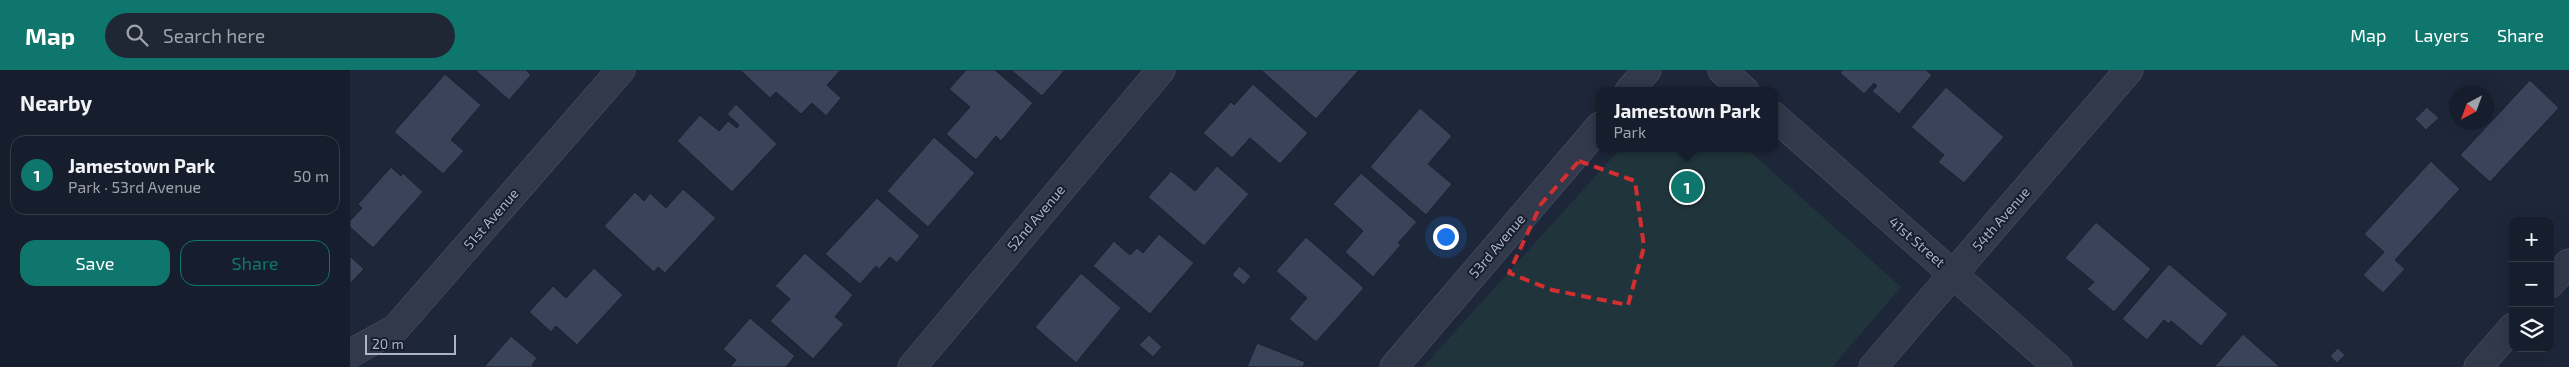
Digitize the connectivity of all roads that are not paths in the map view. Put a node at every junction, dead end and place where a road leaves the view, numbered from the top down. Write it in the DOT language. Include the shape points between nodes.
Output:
graph roads {
  1 [pos="621,70"];
  2 [pos="1160,70"];
  3 [pos="1647,70"];
  4 [pos="1722,70"];
  5 [pos="2129,70"];
  6 [pos="1632,87"];
  7 [pos="1741,87"];
  8 [pos="1778,120"];
  9 [pos="1596,131"];
  10 [pos="2569,263"];
  11 [pos="1954,274"];
  12 [pos="2554,280"];
  13 [pos="2509,332"];
  14 [pos="350,354"];
  15 [pos="912,367"];
  16 [pos="1394,367"];
  17 [pos="1873,367"];
  18 [pos="2058,367"];
  19 [pos="2478,367"];
  1 -- 14 [label="street, 51st Avenue" via="396,328"];
  2 -- 15 [label="street, 52nd Avenue"];
  3 -- 6 [label="street"];
  4 -- 7 [label="street"];
  5 -- 11 [label="street, 54th Avenue"];
  8 -- 11 [label="street, 41st Street"];
  9 -- 16 [label="street, 53rd Avenue"];
  10 -- 12 [label="street"];
  11 -- 17 [label="street, 54th Avenue"];
  11 -- 18 [label="street, 41st Street"];
  13 -- 19 [label="street"];
}
